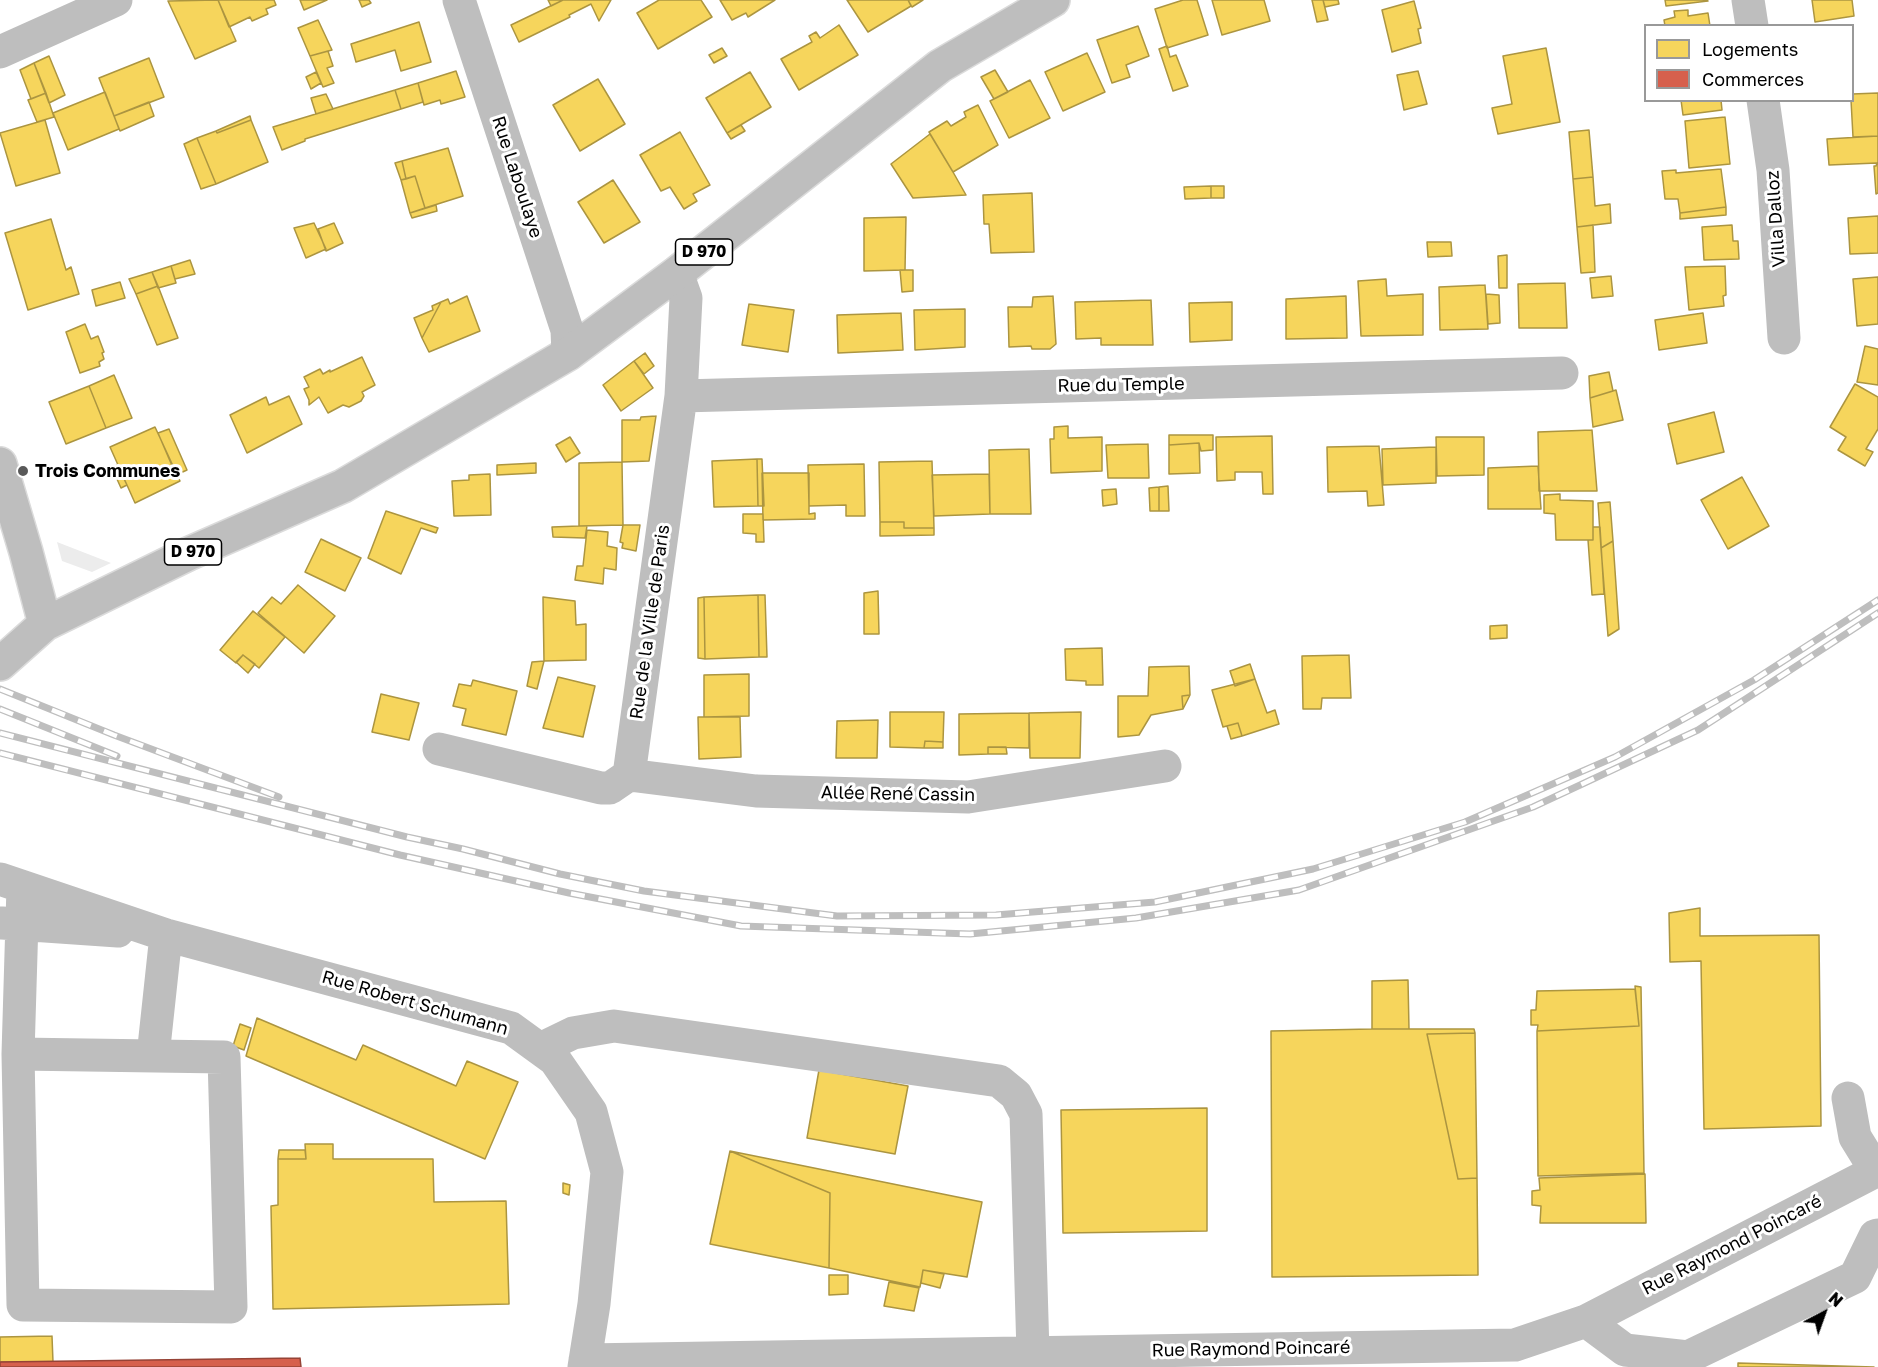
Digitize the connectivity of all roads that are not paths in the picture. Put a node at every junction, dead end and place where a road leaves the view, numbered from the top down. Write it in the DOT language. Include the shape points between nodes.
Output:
graph roads {
  1 [pos="116,0"];
  2 [pos="459,0"];
  3 [pos="1053,0"];
  4 [pos="1748,0"];
  5 [pos="1752,24"];
  6 [pos="0,52"];
  7 [pos="1763,102"];
  8 [pos="677,273"];
  9 [pos="1784,338"];
  10 [pos="568,354"];
  11 [pos="1562,373"];
  12 [pos="681,396"];
  13 [pos="0,464"];
  14 [pos="45,624"];
  15 [pos="0,664"];
  16 [pos="439,749"];
  17 [pos="1165,766"];
  18 [pos="629,775"];
  19 [pos="12,883"];
  20 [pos="11,924"];
  21 [pos="166,934"];
  22 [pos="540,1049"];
  23 [pos="18,1054"];
  24 [pos="153,1056"];
  25 [pos="1848,1098"];
  26 [pos="1877,1170"];
  27 [pos="1878,1235"];
  28 [pos="1586,1322"];
  29 [pos="1033,1353"];
  30 [pos="584,1364"];
  1 -- 6 [label="street"];
  2 -- 10 [label="street, Rue Laboulaye" via="567,330"];
  3 -- 8 [label="street, D 970" via="940,66"];
  4 -- 5 [label="street"];
  7 -- 9 [label="street, Villa Dalloz" via="1773,170"];
  8 -- 10 [label="street, D 970"];
  8 -- 12 [label="street, Rue de la Ville de Paris" via="686,298"];
  10 -- 14 [label="street, D 970" via="343,486 188,554"];
  11 -- 12 [label="street, Rue du Temple"];
  12 -- 18 [label="street, Rue de la Ville de Paris"];
  13 -- 14 [label="street"];
  14 -- 15 [label="street, D 970"];
  16 -- 18 [label="street" via="601,788 610,788"];
  17 -- 18 [label="street, Allée René Cassin" via="968,797 756,791"];
  19 -- 20 [label="street"];
  19 -- 21 [label="street, Rue Robert Schumann"];
  20 -- 21 [label="street, Rue Robert Schumann"];
  20 -- 23 [label="street"];
  21 -- 22 [label="street, Rue Robert Schumann" via="511,1028"];
  21 -- 24 [label="street"];
  22 -- 29 [label="street" via="573,1033 614,1026 999,1081 1016,1095 1026,1114"];
  22 -- 30 [label="street, Rue Robert Schumann" via="555,1060 591,1112 608,1172"];
  23 -- 24 [label="street"];
  23 -- 24 [label="street" via="23,1305 231,1306 224,1057"];
  25 -- 26 [label="street" via="1855,1137"];
  26 -- 28 [label="street, Rue Raymond Poincaré"];
  27 -- 28 [label="street" via="1855,1277 1688,1357 1625,1350"];
  28 -- 29 [label="street, Rue Raymond Poincaré" via="1515,1345"];
  29 -- 30 [label="street, Rue Raymond Poincaré"];
}
